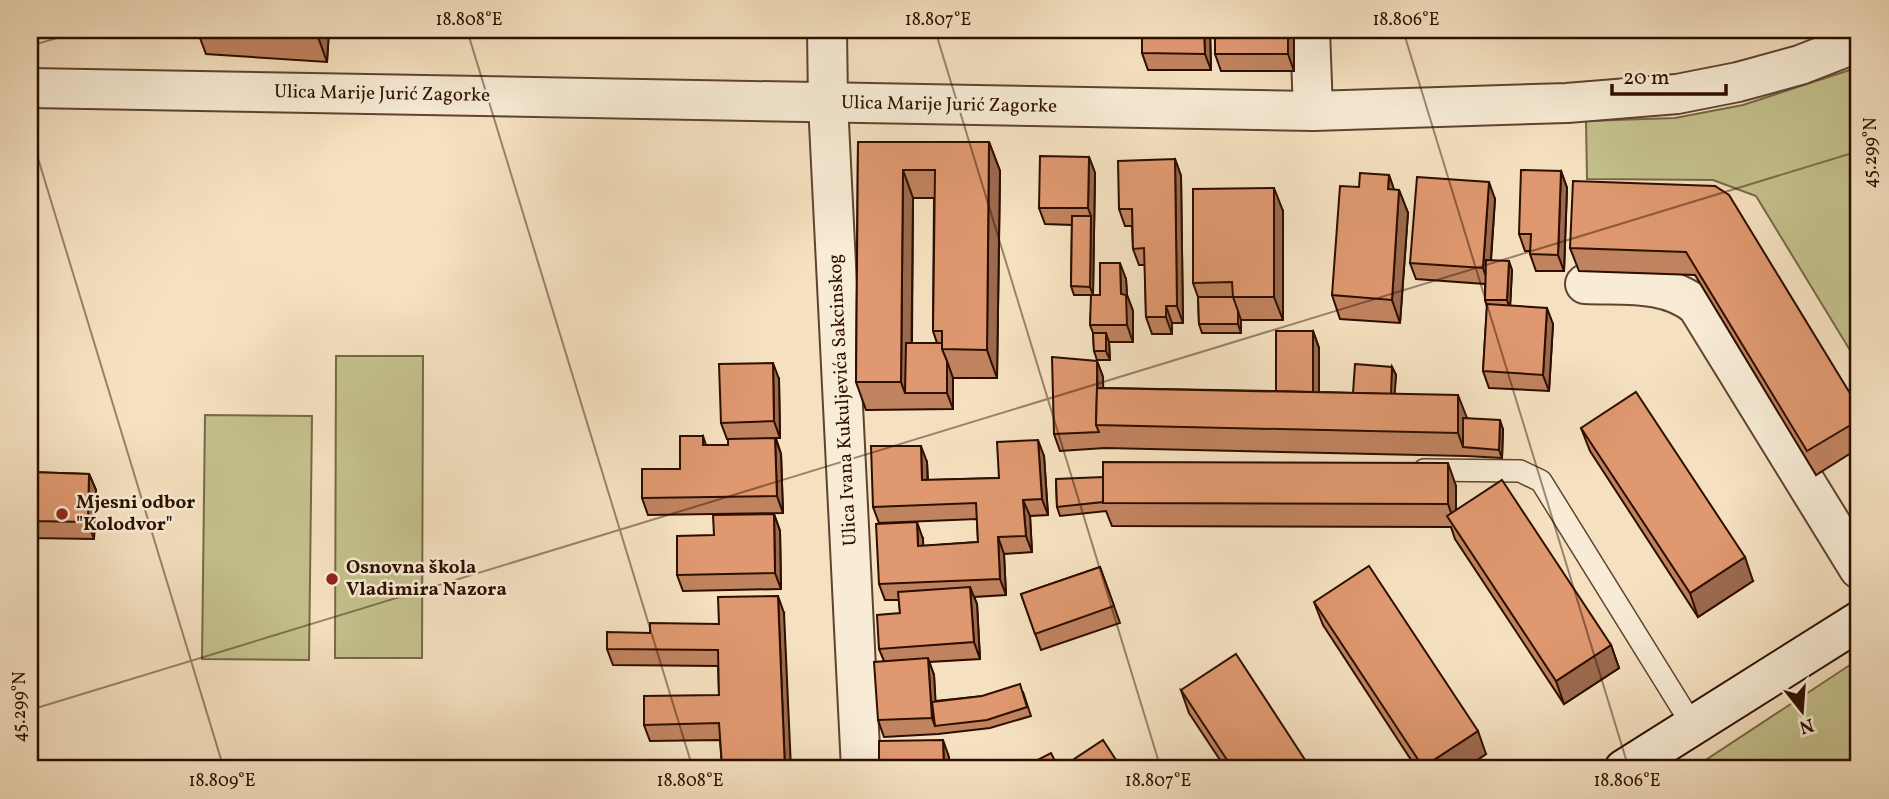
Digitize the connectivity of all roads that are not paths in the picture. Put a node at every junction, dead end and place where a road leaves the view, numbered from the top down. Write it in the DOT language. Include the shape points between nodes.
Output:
graph roads {
  1 [pos="827,30"];
  2 [pos="1310,30"];
  3 [pos="1859,41"];
  4 [pos="30,88"];
  5 [pos="828,103"];
  6 [pos="1313,111"];
  7 [pos="1585,284"];
  8 [pos="1408,470"];
  9 [pos="1859,569"];
  10 [pos="1859,621"];
  11 [pos="1693,726"];
  12 [pos="862,769"];
  13 [pos="1624,769"];
  1 -- 5 [label="street, Ulica Ivana Kukuljevića Sakcinskog"];
  2 -- 6 [label="street"];
  3 -- 6 [label="street, Ulica Marije Jurić Zagorke" via="1763,75 1677,94 1567,103"];
  4 -- 5 [label="street, Ulica Marije Jurić Zagorke"];
  5 -- 6 [label="street, Ulica Marije Jurić Zagorke"];
  5 -- 12 [label="street, Ulica Ivana Kukuljevića Sakcinskog"];
  7 -- 9 [label="street" via="1665,288 1682,293 1697,306"];
  8 -- 11 [label="lane" via="1520,471 1541,481"];
  10 -- 11 [label="street"];
  11 -- 13 [label="street"];
}
